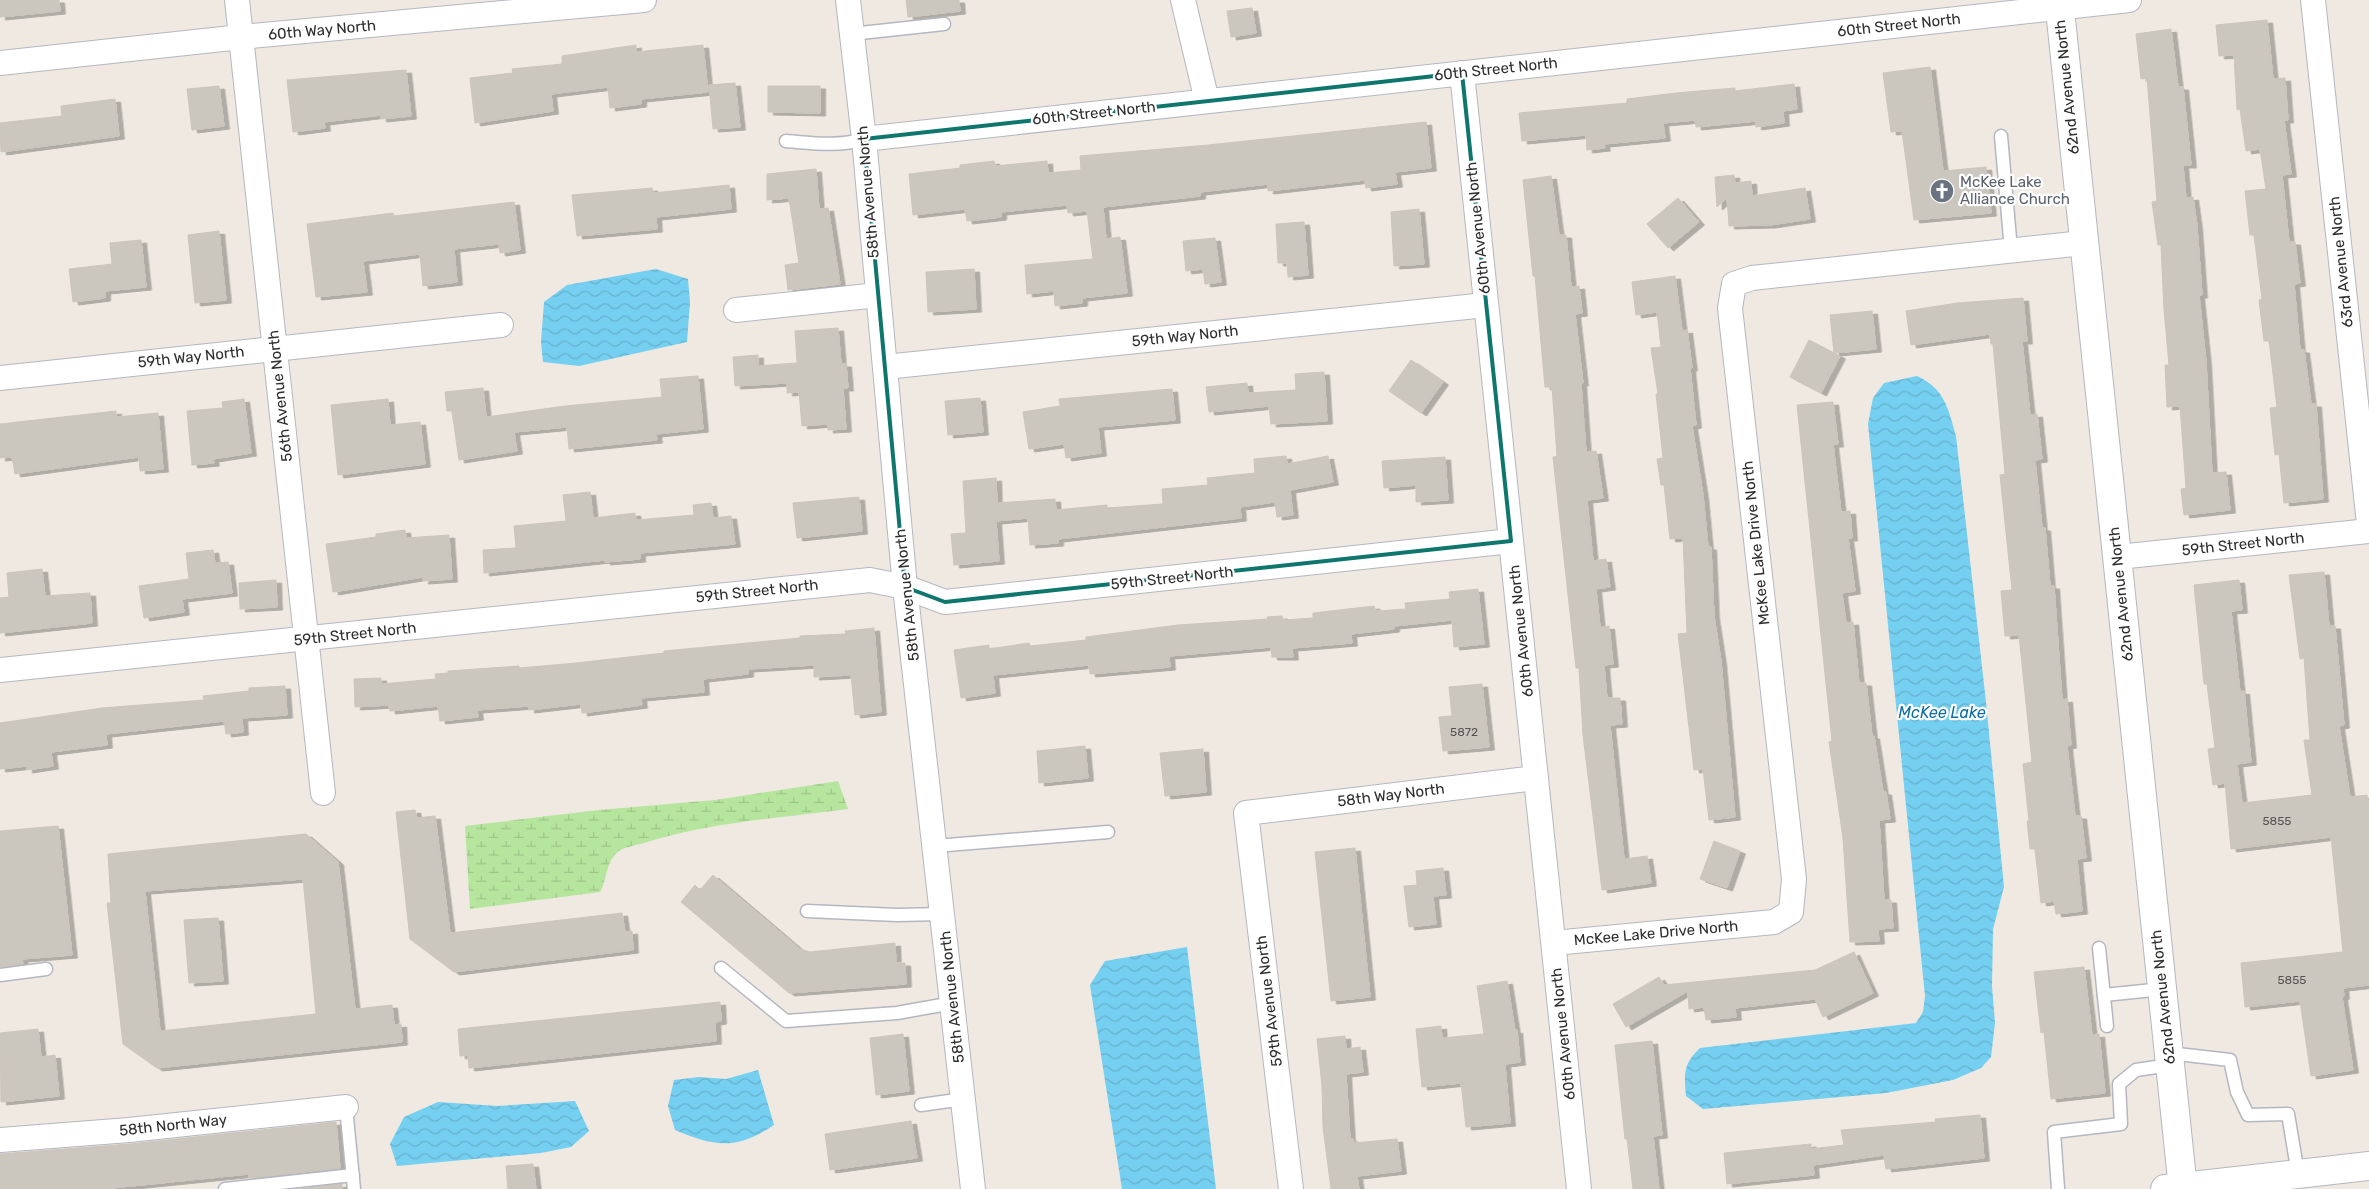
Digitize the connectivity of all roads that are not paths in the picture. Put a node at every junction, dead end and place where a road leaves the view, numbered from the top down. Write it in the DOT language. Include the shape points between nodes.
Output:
graph roads {
  1 [pos="237,0"];
  2 [pos="644,0"];
  3 [pos="848,0"];
  4 [pos="1183,0"];
  5 [pos="2129,0"];
  6 [pos="2313,0"];
  7 [pos="2059,4"];
  8 [pos="944,24"];
  9 [pos="851,34"];
  10 [pos="241,37"];
  11 [pos="0,63"];
  12 [pos="1462,73"];
  13 [pos="1207,101"];
  14 [pos="2001,136"];
  15 [pos="864,139"];
  16 [pos="786,141"];
  17 [pos="2083,242"];
  18 [pos="2011,250"];
  19 [pos="878,295"];
  20 [pos="1486,305"];
  21 [pos="736,310"];
  22 [pos="501,325"];
  23 [pos="275,348"];
  24 [pos="885,367"];
  25 [pos="0,378"];
  26 [pos="2369,524"];
  27 [pos="2369,531"];
  28 [pos="1511,541"];
  29 [pos="2118,557"];
  30 [pos="906,587"];
  31 [pos="306,639"];
  32 [pos="0,670"];
  33 [pos="1536,778"];
  34 [pos="323,793"];
  35 [pos="1246,812"];
  36 [pos="1108,832"];
  37 [pos="935,846"];
  38 [pos="807,911"];
  39 [pos="942,914"];
  40 [pos="1554,943"];
  41 [pos="2099,948"];
  42 [pos="721,968"];
  43 [pos="46,969"];
  44 [pos="0,975"];
  45 [pos="2163,989"];
  46 [pos="2104,995"];
  47 [pos="953,1003"];
  48 [pos="2107,1026"];
  49 [pos="2170,1059"];
  50 [pos="963,1099"];
  51 [pos="921,1105"];
  52 [pos="346,1107"];
  53 [pos="0,1140"];
  54 [pos="2369,1166"];
  55 [pos="2298,1174"];
  56 [pos="353,1175"];
  57 [pos="2177,1188"];
  58 [pos="225,1189"];
  59 [pos="354,1189"];
  60 [pos="974,1189"];
  61 [pos="1291,1189"];
  62 [pos="1579,1189"];
  63 [pos="2058,1189"];
  1 -- 10 [label="street, 56th Avenue North"];
  2 -- 10 [label="street, 60th Way North"];
  3 -- 9 [label="street, 58th Avenue North"];
  4 -- 13 [label="street"];
  5 -- 7 [label="street, 60th Street North"];
  6 -- 26 [label="street, 63rd Avenue North"];
  7 -- 12 [label="street, 60th Street North"];
  7 -- 17 [label="street, 62nd Avenue North"];
  8 -- 9 [label="lane"];
  9 -- 15 [label="street, 58th Avenue North"];
  10 -- 11 [label="street, 60th Way North"];
  10 -- 23 [label="street, 56th Avenue North"];
  12 -- 13 [label="street, 60th Street North"];
  12 -- 20 [label="street, 60th Avenue North"];
  13 -- 15 [label="street, 60th Street North"];
  14 -- 18 [label="lane"];
  15 -- 16 [label="lane" via="828,144"];
  15 -- 19 [label="street, 58th Avenue North"];
  17 -- 18 [label="street, McKee Lake Drive North"];
  17 -- 29 [label="street, 62nd Avenue North"];
  18 -- 40 [label="street, McKee Lake Drive North" via="1752,278 1734,284 1730,308 1794,879 1791,912 1774,922"];
  19 -- 21 [label="street"];
  19 -- 24 [label="street, 58th Avenue North"];
  20 -- 24 [label="street, 59th Way North"];
  20 -- 28 [label="street, 60th Avenue North"];
  22 -- 23 [label="street, 59th Way North"];
  23 -- 25 [label="street, 59th Way North"];
  23 -- 31 [label="street, 56th Avenue North"];
  24 -- 30 [label="street, 58th Avenue North"];
  27 -- 29 [label="street, 59th Street North"];
  28 -- 30 [label="street, 59th Street North" via="945,602"];
  28 -- 33 [label="street, 60th Avenue North"];
  29 -- 45 [label="street, 62nd Avenue North"];
  30 -- 31 [label="street, 59th Street North" via="870,580"];
  30 -- 37 [label="street, 58th Avenue North"];
  31 -- 32 [label="street, 59th Street North"];
  31 -- 34 [label="street, 56th Avenue North"];
  33 -- 35 [label="street, 58th Way North"];
  33 -- 40 [label="street, 60th Avenue North"];
  35 -- 61 [label="street, 59th Avenue North"];
  36 -- 37 [label="lane"];
  37 -- 39 [label="street, 58th Avenue North"];
  38 -- 39 [label="lane"];
  39 -- 47 [label="street, 58th Avenue North"];
  40 -- 62 [label="street, 60th Avenue North"];
  41 -- 46 [label="lane"];
  42 -- 47 [label="lane" via="786,1021 897,1013"];
  43 -- 44 [label="lane"];
  45 -- 46 [label="lane"];
  45 -- 49 [label="street, 62nd Avenue North"];
  46 -- 48 [label="lane"];
  47 -- 50 [label="street, 58th Avenue North"];
  49 -- 55 [label="lane" via="2230,1060 2237,1092 2248,1115 2288,1114"];
  49 -- 57 [label="street, 62nd Avenue North"];
  49 -- 63 [label="lane" via="2136,1070 2119,1084 2121,1124 2054,1132"];
  50 -- 51 [label="lane"];
  50 -- 60 [label="street, 58th Avenue North"];
  52 -- 53 [label="street, 58th North Way"];
  52 -- 56 [label="lane"];
  54 -- 55 [label="street"];
  55 -- 57 [label="street"];
  56 -- 58 [label="lane"];
  56 -- 59 [label="lane"];
}
